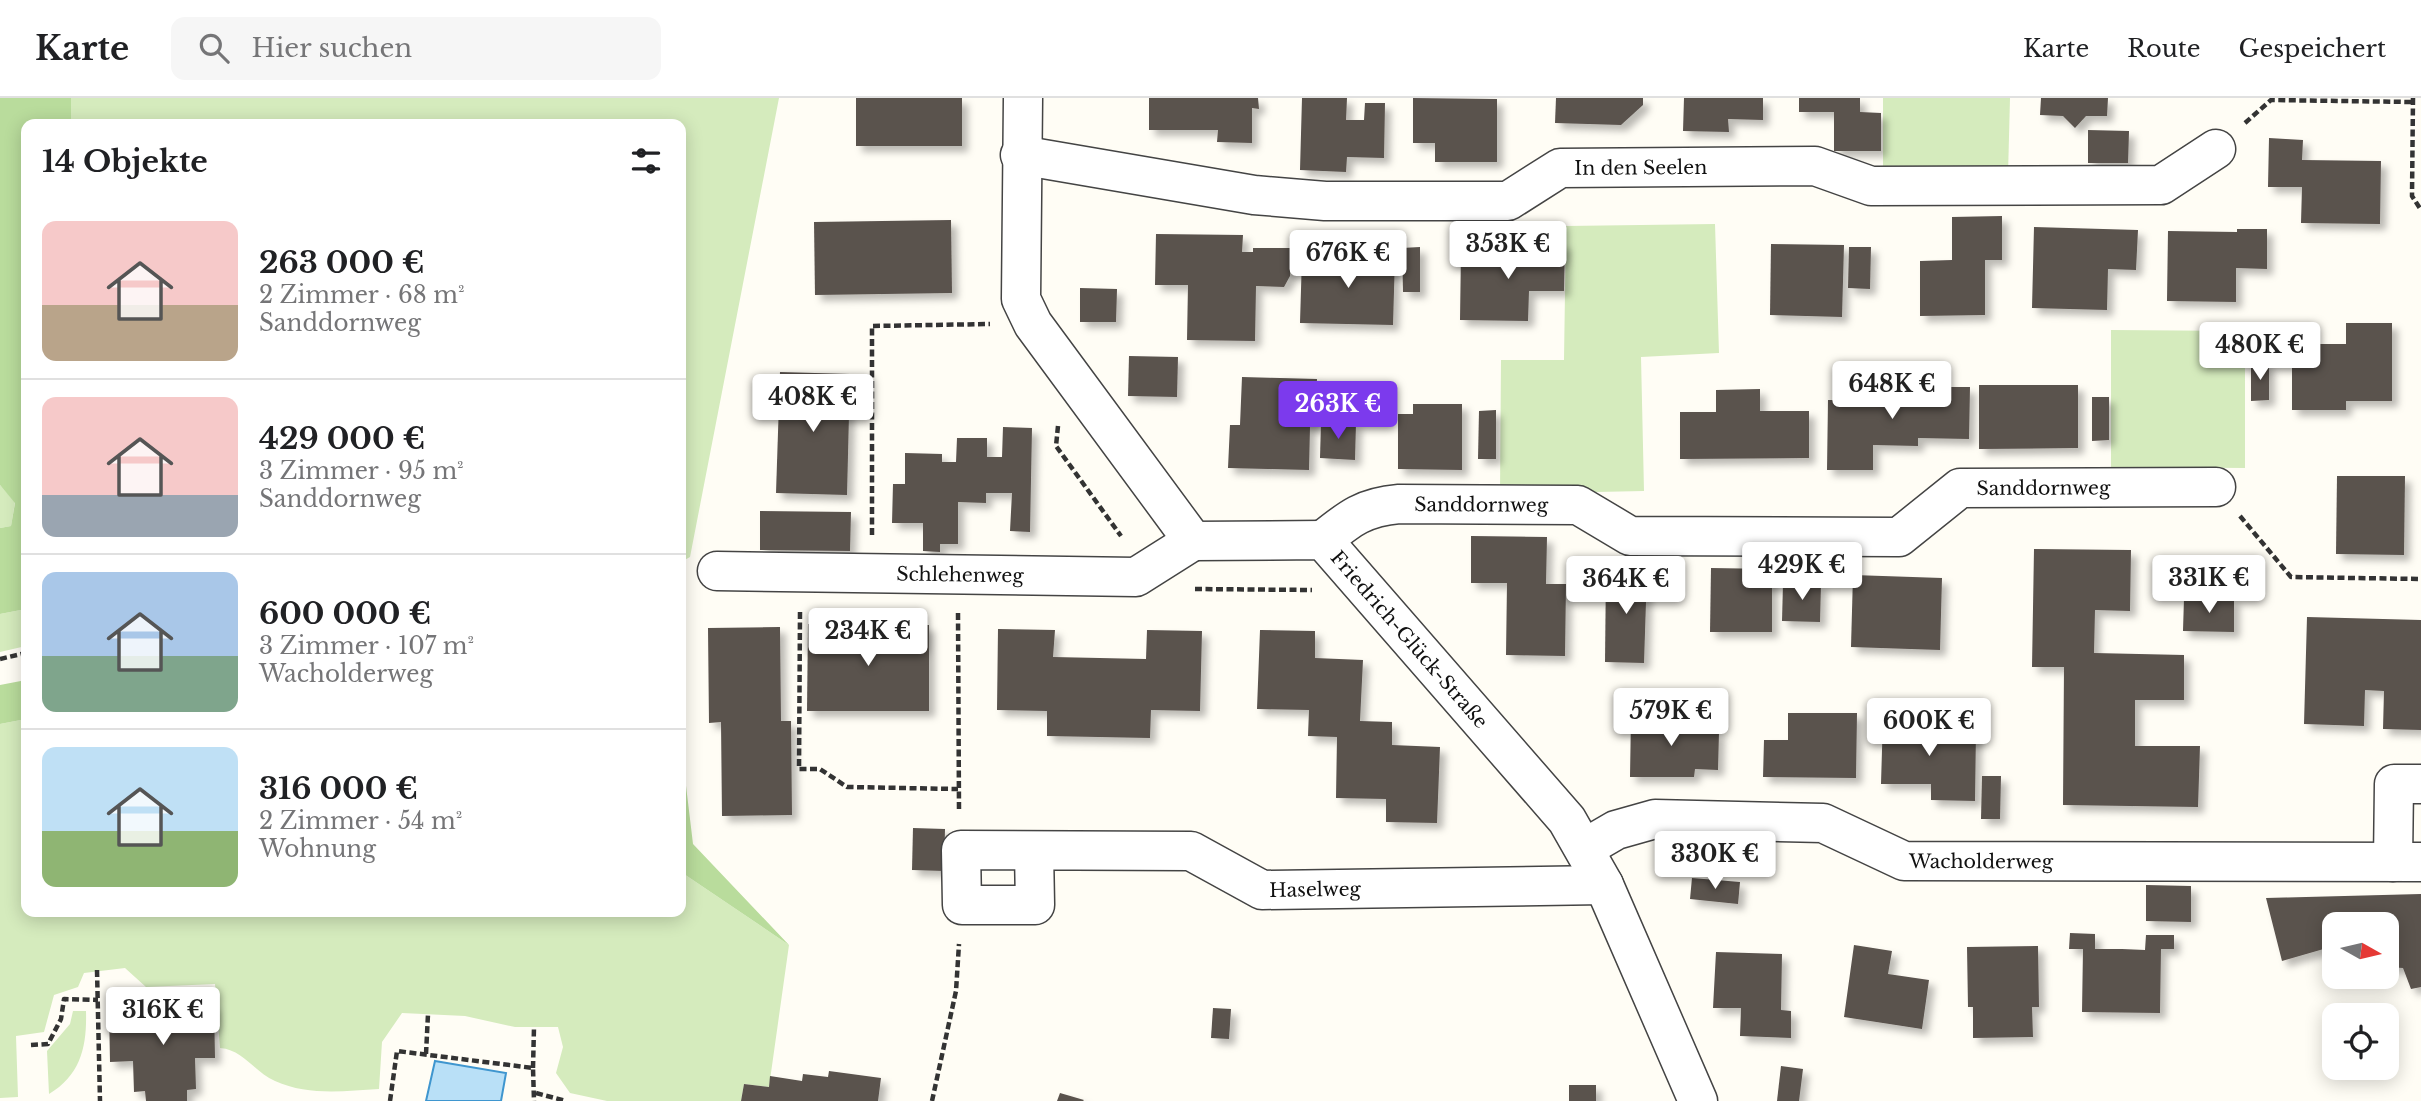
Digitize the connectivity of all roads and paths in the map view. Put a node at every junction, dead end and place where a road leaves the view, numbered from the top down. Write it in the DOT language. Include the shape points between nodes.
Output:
graph roads {
  1 [pos="1023,98"];
  2 [pos="2318,99"];
  3 [pos="2413,100"];
  4 [pos="2216,149"];
  5 [pos="1020,155"];
  6 [pos="2421,210"];
  7 [pos="1033,324"];
  8 [pos="2216,487"];
  9 [pos="1323,540"];
  10 [pos="1193,541"];
  11 [pos="717,571"];
  12 [pos="1147,571"];
  13 [pos="872,572"];
  14 [pos="2421,579"];
  15 [pos="1365,590"];
  16 [pos="800,601"];
  17 [pos="958,612"];
  18 [pos="21,654"];
  19 [pos="0,659"];
  20 [pos="2421,784"];
  21 [pos="1585,848"];
  22 [pos="1034,851"];
  23 [pos="2407,862"];
  24 [pos="1604,885"];
  25 [pos="962,905"];
  26 [pos="97,970"];
  27 [pos="98,1000"];
  28 [pos="428,1014"];
  29 [pos="534,1027"];
  30 [pos="31,1045"];
  31 [pos="426,1054"];
  32 [pos="533,1068"];
  33 [pos="536,1093"];
  34 [pos="100,1101"];
  35 [pos="390,1101"];
  36 [pos="534,1101"];
  37 [pos="566,1101"];
  38 [pos="932,1101"];
  39 [pos="1698,1101"];
  1 -- 5 [label="street"];
  2 -- 3 [label="path"];
  2 -- 4 [label="path" via="2271,100"];
  3 -- 6 [label="path" via="2412,196"];
  4 -- 5 [label="street, In den Seelen" via="2161,185 1871,186 1815,166 1560,168 1508,201 1325,201 1254,195"];
  5 -- 7 [label="street" via="1021,299"];
  7 -- 10 [label="street"];
  7 -- 13 [label="path" via="872,326"];
  8 -- 9 [label="street, Sanddornweg" via="1960,488 1899,537 1630,537 1578,505 1399,505 1373,507"];
  8 -- 14 [label="path" via="2291,577"];
  9 -- 10 [label="street, Friedrich-Glück-Straße"];
  9 -- 15 [label="street, Friedrich-Glück-Straße"];
  10 -- 12 [label="street, Schlehenweg"];
  11 -- 13 [label="street, Schlehenweg"];
  12 -- 13 [label="street, Schlehenweg" via="1136,577"];
  12 -- 15 [label="path" via="1162,588"];
  15 -- 21 [label="street, Friedrich-Glück-Straße" via="1567,820"];
  16 -- 17 [label="path" via="799,769 820,769 847,787 958,789"];
  18 -- 19 [label="path"];
  20 -- 23 [label="street, Wacholderweg" via="2394,784"];
  21 -- 23 [label="street, Wacholderweg" via="1616,830 1655,819 1823,823 1904,861"];
  21 -- 24 [label="street, Friedrich-Glück-Straße"];
  22 -- 24 [label="street, Haselweg" via="1191,851 1262,890"];
  22 -- 25 [label="street" via="1035,905"];
  22 -- 25 [label="street, Haselweg" via="961,850"];
  24 -- 39 [label="street, Friedrich-Glück-Straße"];
  25 -- 38 [label="path" via="956,991"];
  26 -- 27 [label="path"];
  27 -- 30 [label="path" via="64,999 61,1019 48,1044"];
  27 -- 34 [label="path"];
  28 -- 31 [label="path"];
  29 -- 32 [label="path"];
  31 -- 32 [label="path"];
  31 -- 35 [label="path" via="397,1051"];
  32 -- 33 [label="path"];
  33 -- 36 [label="path"];
  33 -- 37 [label="path"];
}
